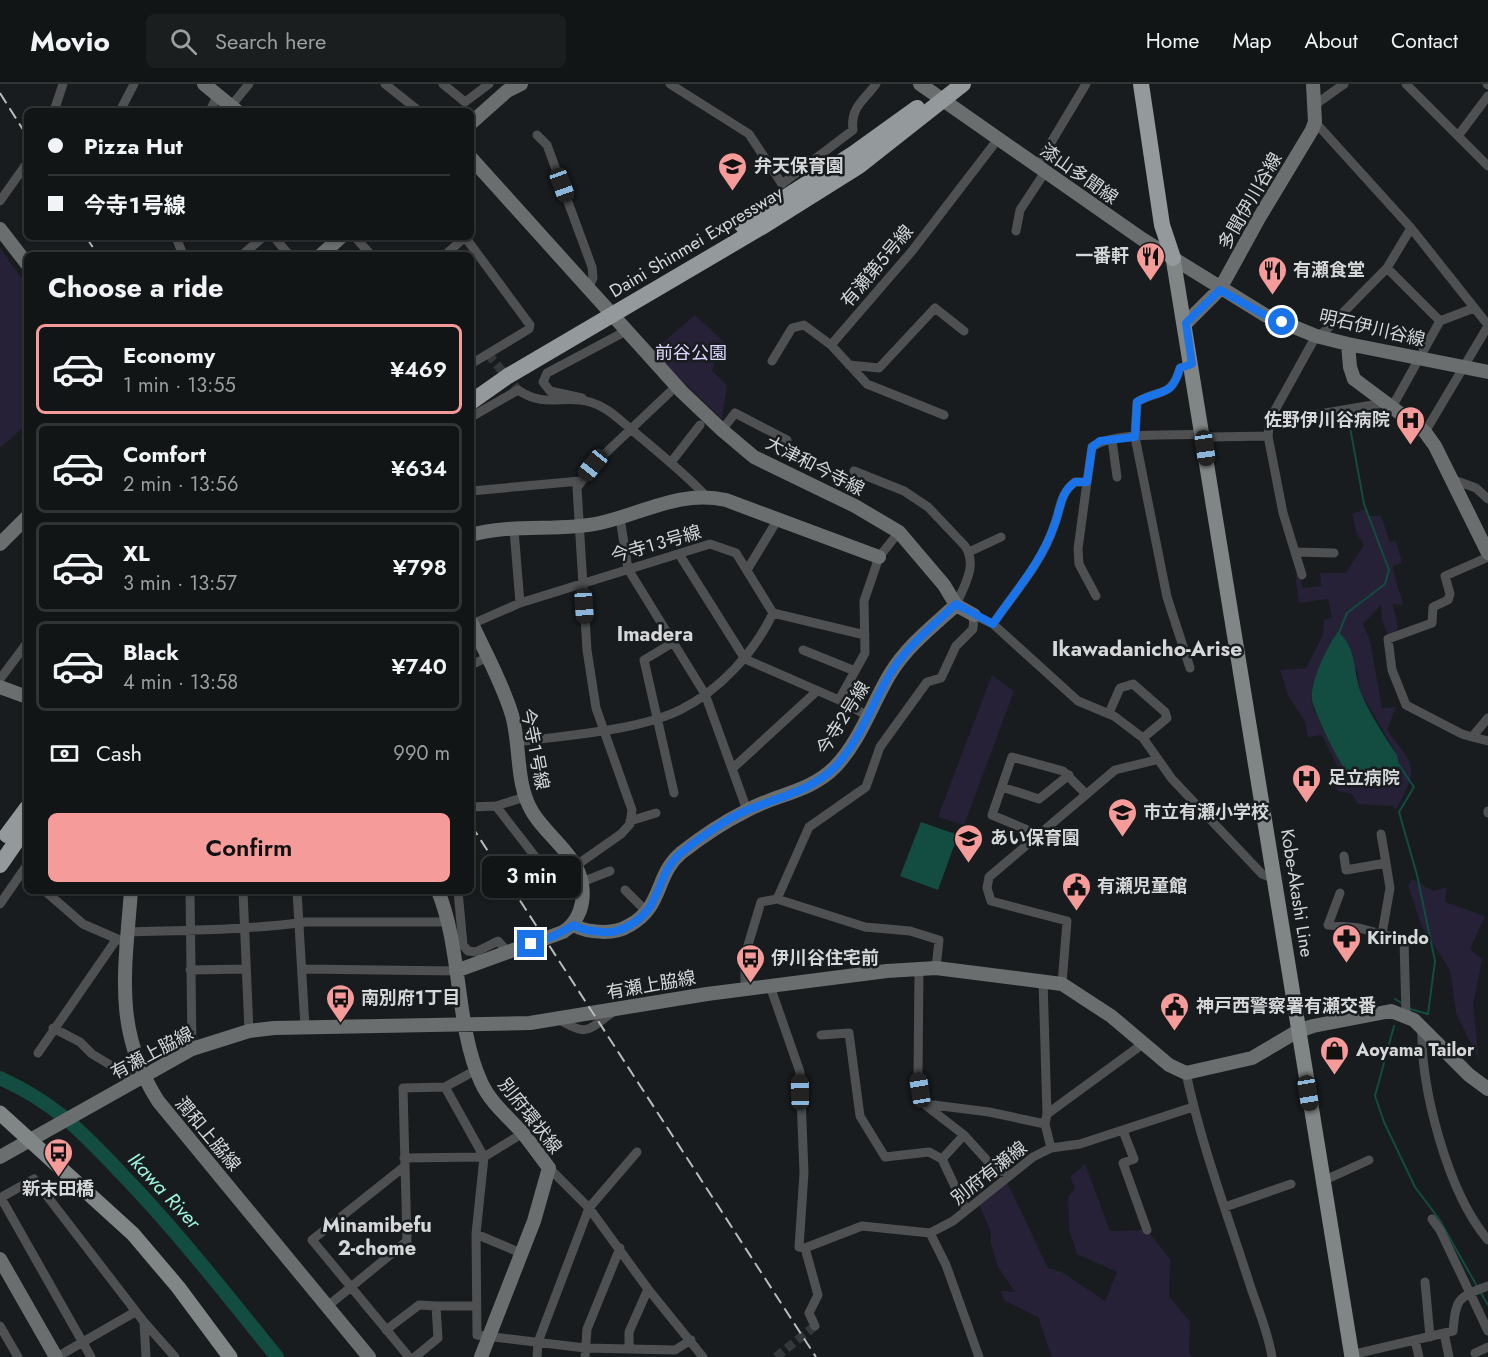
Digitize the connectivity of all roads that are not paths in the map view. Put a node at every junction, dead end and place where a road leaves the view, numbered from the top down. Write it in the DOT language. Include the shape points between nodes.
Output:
graph roads {
  1 [pos="63,84"];
  2 [pos="134,84"];
  3 [pos="204,84"];
  4 [pos="249,84"];
  5 [pos="385,84"];
  6 [pos="443,84"];
  7 [pos="487,84"];
  8 [pos="521,84"];
  9 [pos="670,84"];
  10 [pos="876,84"];
  11 [pos="920,84"];
  12 [pos="945,84"];
  13 [pos="963,84"];
  14 [pos="972,84"];
  15 [pos="1086,84"];
  16 [pos="1141,84"];
  17 [pos="1151,84"];
  18 [pos="1313,84"];
  19 [pos="1344,84"];
  20 [pos="1406,84"];
  21 [pos="218,94"];
  22 [pos="1488,96"];
  23 [pos="1316,104"];
  24 [pos="55,108"];
  25 [pos="122,108"];
  26 [pos="211,108"];
  27 [pos="233,108"];
  28 [pos="235,108"];
  29 [pos="415,108"];
  30 [pos="474,120"];
  31 [pos="1316,122"];
  32 [pos="537,135"];
  33 [pos="1458,136"];
  34 [pos="998,139"];
  35 [pos="474,161"];
  36 [pos="859,166"];
  37 [pos="1488,166"];
  38 [pos="24,167"];
  39 [pos="1041,169"];
  40 [pos="0,201"];
  41 [pos="1411,228"];
  42 [pos="0,229"];
  43 [pos="1016,231"];
  44 [pos="260,240"];
  45 [pos="276,240"];
  46 [pos="338,240"];
  47 [pos="358,240"];
  48 [pos="462,240"];
  49 [pos="467,240"];
  50 [pos="246,252"];
  51 [pos="286,252"];
  52 [pos="324,252"];
  53 [pos="368,252"];
  54 [pos="448,252"];
  55 [pos="1173,258"];
  56 [pos="24,260"];
  57 [pos="1387,268"];
  58 [pos="588,288"];
  59 [pos="1220,290"];
  60 [pos="1474,308"];
  61 [pos="1440,321"];
  62 [pos="1186,323"];
  63 [pos="623,327"];
  64 [pos="1487,330"];
  65 [pos="964,331"];
  66 [pos="1316,336"];
  67 [pos="1348,344"];
  68 [pos="831,345"];
  69 [pos="1418,358"];
  70 [pos="772,361"];
  71 [pos="474,362"];
  72 [pos="1192,364"];
  73 [pos="849,365"];
  74 [pos="1463,368"];
  75 [pos="1488,372"];
  76 [pos="474,386"];
  77 [pos="670,393"];
  78 [pos="474,400"];
  79 [pos="587,401"];
  80 [pos="1388,405"];
  81 [pos="474,415"];
  82 [pos="944,415"];
  83 [pos="1314,415"];
  84 [pos="700,425"];
  85 [pos="631,430"];
  86 [pos="722,430"];
  87 [pos="1425,432"];
  88 [pos="1203,434"];
  89 [pos="1268,436"];
  90 [pos="1135,437"];
  91 [pos="787,440"];
  92 [pos="1112,440"];
  93 [pos="672,461"];
  94 [pos="854,471"];
  95 [pos="1117,477"];
  96 [pos="1454,480"];
  97 [pos="580,481"];
  98 [pos="1087,482"];
  99 [pos="474,491"];
  100 [pos="705,495"];
  101 [pos="1488,499"];
  102 [pos="620,518"];
  103 [pos="778,519"];
  104 [pos="24,523"];
  105 [pos="578,525"];
  106 [pos="514,530"];
  107 [pos="899,531"];
  108 [pos="474,535"];
  109 [pos="1001,537"];
  110 [pos="0,544"];
  111 [pos="969,552"];
  112 [pos="1295,552"];
  113 [pos="1334,553"];
  114 [pos="680,554"];
  115 [pos="1488,555"];
  116 [pos="879,557"];
  117 [pos="628,568"];
  118 [pos="747,570"];
  119 [pos="1302,575"];
  120 [pos="582,584"];
  121 [pos="1096,596"];
  122 [pos="520,603"];
  123 [pos="956,604"];
  124 [pos="773,613"];
  125 [pos="974,615"];
  126 [pos="474,622"];
  127 [pos="993,624"];
  128 [pos="474,627"];
  129 [pos="865,635"];
  130 [pos="674,642"];
  131 [pos="24,647"];
  132 [pos="803,650"];
  133 [pos="488,657"];
  134 [pos="745,659"];
  135 [pos="474,664"];
  136 [pos="1190,668"];
  137 [pos="855,671"];
  138 [pos="0,679"];
  139 [pos="0,687"];
  140 [pos="817,691"];
  141 [pos="705,694"];
  142 [pos="24,697"];
  143 [pos="839,700"];
  144 [pos="1109,713"];
  145 [pos="868,716"];
  146 [pos="1488,718"];
  147 [pos="655,719"];
  148 [pos="604,729"];
  149 [pos="1472,736"];
  150 [pos="1143,738"];
  151 [pos="1488,741"];
  152 [pos="518,742"];
  153 [pos="1156,760"];
  154 [pos="732,769"];
  155 [pos="1069,775"];
  156 [pos="1002,787"];
  157 [pos="674,793"];
  158 [pos="1086,794"];
  159 [pos="525,797"];
  160 [pos="496,806"];
  161 [pos="474,809"];
  162 [pos="747,810"];
  163 [pos="24,812"];
  164 [pos="656,813"];
  165 [pos="630,821"];
  166 [pos="24,830"];
  167 [pos="1037,834"];
  168 [pos="1382,834"];
  169 [pos="0,846"];
  170 [pos="1344,856"];
  171 [pos="1386,863"];
  172 [pos="0,865"];
  173 [pos="576,866"];
  174 [pos="24,870"];
  175 [pos="610,871"];
  176 [pos="1275,879"];
  177 [pos="582,882"];
  178 [pos="625,890"];
  179 [pos="1340,893"];
  180 [pos="48,894"];
  181 [pos="131,894"];
  182 [pos="190,894"];
  183 [pos="243,894"];
  184 [pos="297,894"];
  185 [pos="439,894"];
  186 [pos="458,894"];
  187 [pos="777,899"];
  188 [pos="0,904"];
  189 [pos="647,912"];
  190 [pos="447,922"];
  191 [pos="299,923"];
  192 [pos="574,925"];
  193 [pos="244,929"];
  194 [pos="189,930"];
  195 [pos="1382,934"];
  196 [pos="124,938"];
  197 [pos="507,951"];
  198 [pos="936,968"];
  199 [pos="246,969"];
  200 [pos="303,969"];
  201 [pos="919,969"];
  202 [pos="190,970"];
  203 [pos="456,971"];
  204 [pos="1043,980"];
  205 [pos="1062,984"];
  206 [pos="770,986"];
  207 [pos="745,989"];
  208 [pos="1406,1014"];
  209 [pos="467,1025"];
  210 [pos="1422,1026"];
  211 [pos="305,1027"];
  212 [pos="53,1028"];
  213 [pos="249,1031"];
  214 [pos="1298,1031"];
  215 [pos="821,1035"];
  216 [pos="1144,1043"];
  217 [pos="192,1049"];
  218 [pos="38,1053"];
  219 [pos="476,1070"];
  220 [pos="1186,1073"];
  221 [pos="138,1081"];
  222 [pos="445,1087"];
  223 [pos="1488,1089"];
  224 [pos="924,1104"];
  225 [pos="1193,1107"];
  226 [pos="0,1113"];
  227 [pos="1046,1119"];
  228 [pos="1123,1131"];
  229 [pos="523,1133"];
  230 [pos="964,1135"];
  231 [pos="37,1136"];
  232 [pos="1051,1148"];
  233 [pos="637,1152"];
  234 [pos="0,1156"];
  235 [pos="484,1157"];
  236 [pos="942,1160"];
  237 [pos="1369,1160"];
  238 [pos="404,1162"];
  239 [pos="549,1168"];
  240 [pos="1009,1174"];
  241 [pos="1323,1181"];
  242 [pos="1291,1185"];
  243 [pos="1,1198"];
  244 [pos="1225,1207"];
  245 [pos="589,1208"];
  246 [pos="966,1210"];
  247 [pos="1432,1219"];
  248 [pos="1148,1230"];
  249 [pos="930,1233"];
  250 [pos="476,1234"];
  251 [pos="1488,1240"];
  252 [pos="620,1248"];
  253 [pos="805,1248"];
  254 [pos="521,1253"];
  255 [pos="0,1259"];
  256 [pos="1425,1281"];
  257 [pos="352,1287"];
  258 [pos="1486,1287"];
  259 [pos="648,1289"];
  260 [pos="1473,1292"];
  261 [pos="329,1305"];
  262 [pos="436,1306"];
  263 [pos="476,1306"];
  264 [pos="135,1312"];
  265 [pos="144,1322"];
  266 [pos="0,1326"];
  267 [pos="815,1326"];
  268 [pos="386,1330"];
  269 [pos="1488,1331"];
  270 [pos="1444,1333"];
  271 [pos="490,1335"];
  272 [pos="1430,1337"];
  273 [pos="691,1340"];
  274 [pos="1415,1340"];
  275 [pos="538,1342"];
  276 [pos="82,1343"];
  277 [pos="629,1347"];
  278 [pos="1488,1347"];
  279 [pos="585,1352"];
  280 [pos="1475,1353"];
  281 [pos="1352,1356"];
  282 [pos="18,1357"];
  283 [pos="57,1357"];
  284 [pos="91,1357"];
  285 [pos="146,1357"];
  286 [pos="175,1357"];
  287 [pos="230,1357"];
  288 [pos="369,1357"];
  289 [pos="409,1357"];
  290 [pos="415,1357"];
  291 [pos="482,1357"];
  292 [pos="537,1357"];
  293 [pos="703,1357"];
  294 [pos="979,1357"];
  295 [pos="1272,1357"];
  296 [pos="1419,1357"];
  297 [pos="1449,1357"];
  1 -- 24 [label="street"];
  2 -- 25 [label="street"];
  3 -- 21 [label="street"];
  4 -- 28 [label="street"];
  5 -- 29 [label="street"];
  6 -- 7 [label="street" via="465,102"];
  8 -- 30 [label="street" via="507,91"];
  9 -- 10 [label="street" via="749,134 782,184 853,130 851,118 856,105"];
  11 -- 34 [label="street, 漆山多聞線"];
  12 -- 76 [label="highway, Daini Shinmei Expressway" via="898,122 759,215"];
  13 -- 36 [label="highway, Daini Shinmei Expressway"];
  14 -- 36 [label="highway" via="918,127"];
  15 -- 39 [label="street"];
  16 -- 55 [label="highway" via="1162,225"];
  17 -- 55 [label="highway"];
  18 -- 23 [label="street, 多聞伊川谷線"];
  19 -- 23 [label="street"];
  20 -- 33 [label="street"];
  21 -- 26 [label="street"];
  21 -- 27 [label="street"];
  22 -- 33 [label="street"];
  23 -- 31 [label="street, 多聞伊川谷線"];
  31 -- 41 [label="street"];
  31 -- 59 [label="street, 多聞伊川谷線"];
  32 -- 58 [label="street" via="547,145 592,267"];
  33 -- 37 [label="street"];
  34 -- 39 [label="street, 漆山多聞線"];
  34 -- 68 [label="street, 有瀬第５号線" via="912,251"];
  35 -- 58 [label="street, 大津和今寺線"];
  36 -- 78 [label="highway, Daini Shinmei Expressway"];
  38 -- 40 [label="street"];
  39 -- 43 [label="street" via="1020,210"];
  39 -- 55 [label="street, 漆山多聞線"];
  41 -- 57 [label="street"];
  41 -- 60 [label="street"];
  42 -- 56 [label="street"];
  44 -- 50 [label="street"];
  45 -- 51 [label="street"];
  46 -- 52 [label="street"];
  47 -- 53 [label="street"];
  48 -- 54 [label="street"];
  49 -- 71 [label="street" via="530,325"];
  55 -- 59 [label="street, 漆山多聞線"];
  55 -- 62 [label="main road, Kobe-Akashi Line"];
  57 -- 61 [label="street"];
  57 -- 66 [label="street"];
  58 -- 63 [label="street, 大津和今寺線"];
  59 -- 62 [label="street, 多聞伊川谷線"];
  59 -- 66 [label="street, 明石伊川谷線" via="1265,315"];
  60 -- 61 [label="street"];
  60 -- 64 [label="street"];
  61 -- 69 [label="street"];
  62 -- 72 [label="main road, Kobe-Akashi Line"];
  63 -- 79 [label="street" via="547,373 543,382 550,392 578,395"];
  63 -- 86 [label="street, 大津和今寺線"];
  64 -- 74 [label="street"];
  65 -- 73 [label="street" via="935,308 879,368"];
  66 -- 67 [label="street, 明石伊川谷線"];
  66 -- 89 [label="street" via="1270,419"];
  67 -- 69 [label="street, 明石伊川谷線"];
  67 -- 80 [label="street" via="1354,379"];
  68 -- 70 [label="street" via="804,325 792,328"];
  68 -- 73 [label="street"];
  69 -- 74 [label="street, 明石伊川谷線"];
  69 -- 80 [label="street"];
  72 -- 88 [label="main road, Kobe-Akashi Line"];
  72 -- 90 [label="street" via="1180,368 1167,393 1148,395 1137,402"];
  73 -- 82 [label="street" via="867,384"];
  74 -- 75 [label="street, 明石伊川谷線"];
  74 -- 87 [label="street"];
  77 -- 85 [label="street"];
  79 -- 81 [label="street" via="545,402 518,390"];
  79 -- 85 [label="street" via="607,408"];
  80 -- 83 [label="street"];
  80 -- 87 [label="street"];
  84 -- 93 [label="street"];
  85 -- 93 [label="street"];
  85 -- 97 [label="street"];
  86 -- 91 [label="street" via="735,413"];
  86 -- 107 [label="street, 大津和今寺線" via="754,457"];
  87 -- 96 [label="street"];
  88 -- 89 [label="street"];
  88 -- 90 [label="street"];
  88 -- 176 [label="main road, Kobe-Akashi Line"];
  89 -- 112 [label="street"];
  90 -- 92 [label="street"];
  90 -- 136 [label="street" via="1167,597"];
  92 -- 95 [label="street"];
  92 -- 98 [label="street" via="1100,441 1092,447"];
  93 -- 100 [label="street"];
  94 -- 111 [label="street" via="904,491 928,507"];
  96 -- 101 [label="street" via="1476,488"];
  96 -- 115 [label="street"];
  97 -- 99 [label="street"];
  97 -- 105 [label="street"];
  98 -- 121 [label="street" via="1079,564"];
  98 -- 127 [label="street" via="1075,482 1066,489 1050,539"];
  100 -- 102 [label="street"];
  100 -- 103 [label="street"];
  102 -- 105 [label="street"];
  102 -- 117 [label="street"];
  103 -- 116 [label="street"];
  103 -- 118 [label="street"];
  104 -- 110 [label="street"];
  105 -- 106 [label="street"];
  105 -- 120 [label="street"];
  106 -- 108 [label="street"];
  106 -- 122 [label="street"];
  107 -- 116 [label="street"];
  107 -- 123 [label="street, 大津和今寺線"];
  109 -- 111 [label="street"];
  111 -- 123 [label="street" via="971,567"];
  112 -- 113 [label="street"];
  112 -- 119 [label="street"];
  114 -- 117 [label="street, 今寺１３号線"];
  114 -- 118 [label="street, 今寺１３号線" via="710,544 736,553"];
  114 -- 134 [label="street"];
  115 -- 149 [label="street" via="1445,576 1450,594 1448,600 1433,607 1432,623 1388,639 1392,670 1406,705"];
  116 -- 129 [label="street" via="864,601"];
  117 -- 120 [label="street, 今寺１３号線"];
  117 -- 130 [label="street"];
  118 -- 124 [label="street, 今寺１３号線"];
  120 -- 122 [label="street, 今寺１３号線"];
  120 -- 148 [label="street" via="587,650 596,708"];
  122 -- 126 [label="street, 今寺１３号線"];
  123 -- 125 [label="street, 大津和今寺線"];
  123 -- 145 [label="street, 今寺２号線" via="909,648"];
  124 -- 129 [label="street"];
  124 -- 134 [label="street"];
  125 -- 127 [label="street"];
  125 -- 187 [label="street" via="973,629 956,646 941,678 927,682 880,747 866,787 810,827"];
  127 -- 144 [label="street" via="1065,692"];
  128 -- 133 [label="street, 今寺１号線"];
  129 -- 137 [label="street" via="865,653"];
  130 -- 141 [label="street"];
  130 -- 147 [label="street" via="644,660"];
  131 -- 138 [label="street"];
  132 -- 137 [label="street"];
  133 -- 135 [label="street"];
  133 -- 152 [label="street, 今寺１号線" via="505,694"];
  134 -- 140 [label="street"];
  134 -- 141 [label="street"];
  137 -- 143 [label="street"];
  139 -- 142 [label="street"];
  140 -- 143 [label="street"];
  140 -- 154 [label="street"];
  141 -- 147 [label="street" via="680,710"];
  141 -- 154 [label="street"];
  143 -- 145 [label="street"];
  144 -- 150 [label="street"];
  144 -- 150 [label="street" via="1120,688 1133,684 1167,718"];
  145 -- 162 [label="street, 今寺２号線" via="845,755 820,779 808,788"];
  146 -- 149 [label="street"];
  147 -- 148 [label="street"];
  147 -- 157 [label="street"];
  148 -- 152 [label="street"];
  148 -- 165 [label="street" via="626,786 632,810"];
  149 -- 151 [label="street"];
  150 -- 153 [label="street"];
  152 -- 159 [label="street, 今寺１号線"];
  153 -- 158 [label="street" via="1115,770"];
  153 -- 176 [label="street" via="1262,873"];
  154 -- 162 [label="street"];
  155 -- 156 [label="street" via="1039,799"];
  155 -- 156 [label="street" via="1012,758"];
  155 -- 158 [label="street"];
  156 -- 167 [label="street" via="992,815"];
  158 -- 167 [label="street"];
  159 -- 160 [label="street"];
  159 -- 173 [label="street, 今寺１号線" via="532,813"];
  160 -- 161 [label="street"];
  160 -- 173 [label="street" via="554,881"];
  162 -- 189 [label="street, 今寺２号線" via="680,854 666,871"];
  163 -- 169 [label="highway"];
  164 -- 165 [label="street"];
  165 -- 173 [label="street" via="621,834"];
  166 -- 172 [label="highway"];
  167 -- 205 [label="street" via="994,870 987,888 991,901 1067,921"];
  168 -- 171 [label="street"];
  170 -- 171 [label="street" via="1346,870"];
  171 -- 195 [label="street" via="1390,888"];
  173 -- 177 [label="street, 今寺１号線"];
  174 -- 188 [label="street"];
  175 -- 177 [label="street"];
  176 -- 214 [label="main road, Kobe-Akashi Line"];
  177 -- 192 [label="street, 今寺１号線" via="583,901"];
  178 -- 189 [label="street"];
  179 -- 195 [label="street" via="1328,925"];
  180 -- 196 [label="street" via="83,924"];
  181 -- 196 [label="street, 潤和上脇線"];
  182 -- 194 [label="street"];
  183 -- 193 [label="street"];
  184 -- 191 [label="street"];
  185 -- 190 [label="street, 別府環状線"];
  186 -- 197 [label="street" via="463,945 468,951 476,952 498,941"];
  187 -- 198 [label="street" via="865,927 910,931 939,940"];
  187 -- 207 [label="street" via="761,902 745,955"];
  189 -- 192 [label="street, 今寺２号線" via="622,930 580,930"];
  190 -- 191 [label="street"];
  190 -- 203 [label="street, 別府環状線"];
  191 -- 193 [label="street"];
  191 -- 200 [label="street"];
  192 -- 197 [label="street" via="554,936"];
  193 -- 194 [label="street"];
  193 -- 199 [label="street"];
  194 -- 196 [label="street"];
  194 -- 202 [label="street"];
  195 -- 208 [label="street" via="1404,940"];
  196 -- 212 [label="street"];
  196 -- 221 [label="street, 潤和上脇線" via="127,1031"];
  197 -- 203 [label="street"];
  198 -- 201 [label="street, 有瀬上脇線"];
  198 -- 204 [label="street, 有瀬上脇線"];
  199 -- 202 [label="street"];
  199 -- 213 [label="street"];
  200 -- 203 [label="street"];
  200 -- 211 [label="street"];
  201 -- 206 [label="street, 有瀬上脇線"];
  201 -- 224 [label="street" via="918,1076"];
  202 -- 217 [label="street"];
  203 -- 209 [label="street, 別府環状線"];
  204 -- 205 [label="street, 有瀬上脇線"];
  204 -- 227 [label="street"];
  205 -- 216 [label="street, 有瀬上脇線"];
  206 -- 207 [label="street, 有瀬上脇線"];
  206 -- 253 [label="street" via="800,1072 804,1173 799,1247"];
  207 -- 209 [label="street, 有瀬上脇線" via="530,1023"];
  208 -- 210 [label="street"];
  208 -- 214 [label="street" via="1376,1012"];
  209 -- 211 [label="street, 有瀬上脇線"];
  209 -- 219 [label="street, 別府環状線"];
  210 -- 223 [label="street"];
  210 -- 251 [label="street" via="1421,1047 1429,1098 1441,1143 1475,1225"];
  211 -- 213 [label="street, 有瀬上脇線"];
  212 -- 218 [label="street"];
  212 -- 221 [label="street"];
  213 -- 217 [label="street, 有瀬上脇線"];
  214 -- 220 [label="street" via="1252,1058"];
  214 -- 241 [label="main road, Kobe-Akashi Line"];
  215 -- 236 [label="street" via="849,1033 860,1116 885,1157 929,1152"];
  216 -- 220 [label="street, 有瀬上脇線" via="1169,1065"];
  216 -- 227 [label="street"];
  217 -- 221 [label="street, 有瀬上脇線"];
  219 -- 222 [label="street"];
  219 -- 229 [label="street, 別府環状線" via="490,1098"];
  220 -- 225 [label="street"];
  221 -- 231 [label="street, 有瀬上脇線"];
  221 -- 261 [label="street, 潤和上脇線"];
  222 -- 235 [label="street"];
  222 -- 238 [label="street" via="403,1088"];
  224 -- 227 [label="street"];
  224 -- 230 [label="street"];
  225 -- 228 [label="street, 別府有瀬線"];
  225 -- 244 [label="street"];
  226 -- 231 [label="main road"];
  227 -- 232 [label="street"];
  228 -- 232 [label="street, 別府有瀬線"];
  228 -- 248 [label="street" via="1134,1159 1123,1163"];
  229 -- 235 [label="street"];
  229 -- 239 [label="street, 別府環状線"];
  230 -- 236 [label="street"];
  230 -- 240 [label="street" via="994,1168"];
  231 -- 234 [label="street, 有瀬上脇線"];
  231 -- 287 [label="main road" via="133,1234"];
  232 -- 240 [label="street, 別府有瀬線"];
  233 -- 245 [label="street"];
  235 -- 238 [label="street"];
  235 -- 250 [label="street"];
  236 -- 246 [label="street"];
  237 -- 241 [label="street"];
  238 -- 257 [label="street" via="407,1240"];
  238 -- 257 [label="street" via="312,1240"];
  239 -- 245 [label="street"];
  239 -- 254 [label="street, 別府環状線"];
  240 -- 246 [label="street, 別府有瀬線"];
  241 -- 281 [label="main road, Kobe-Akashi Line"];
  242 -- 244 [label="street"];
  243 -- 264 [label="street" via="34,1179"];
  243 -- 276 [label="street"];
  244 -- 295 [label="street" via="1269,1335"];
  245 -- 252 [label="street"];
  245 -- 275 [label="street"];
  246 -- 249 [label="street, 別府有瀬線"];
  247 -- 260 [label="street"];
  249 -- 253 [label="street" via="862,1226"];
  249 -- 294 [label="street" via="946,1265"];
  250 -- 254 [label="street"];
  250 -- 263 [label="street"];
  252 -- 259 [label="street"];
  252 -- 279 [label="street" via="587,1329"];
  253 -- 267 [label="street" via="818,1295 809,1313"];
  254 -- 271 [label="street, 別府環状線"];
  255 -- 283 [label="street"];
  256 -- 272 [label="street"];
  257 -- 261 [label="street"];
  257 -- 268 [label="street"];
  258 -- 260 [label="street"];
  259 -- 273 [label="street"];
  259 -- 277 [label="street" via="629,1332"];
  260 -- 269 [label="street"];
  260 -- 270 [label="street" via="1462,1295 1456,1305 1453,1331"];
  261 -- 288 [label="street, 潤和上脇線"];
  262 -- 263 [label="street"];
  262 -- 268 [label="street" via="419,1305"];
  262 -- 290 [label="street" via="438,1338"];
  263 -- 271 [label="street" via="477,1335"];
  264 -- 265 [label="street"];
  264 -- 276 [label="street"];
  265 -- 285 [label="street"];
  265 -- 286 [label="street"];
  266 -- 282 [label="street"];
  268 -- 289 [label="street"];
  270 -- 272 [label="street"];
  270 -- 297 [label="street"];
  271 -- 275 [label="street"];
  271 -- 291 [label="street, 別府環状線"];
  272 -- 274 [label="street"];
  273 -- 277 [label="street" via="675,1350"];
  273 -- 293 [label="street"];
  274 -- 281 [label="street"];
  274 -- 296 [label="street"];
  275 -- 279 [label="street"];
  275 -- 292 [label="street"];
  276 -- 283 [label="street"];
  276 -- 284 [label="street"];
  277 -- 279 [label="street"];
  278 -- 280 [label="street"];
}
